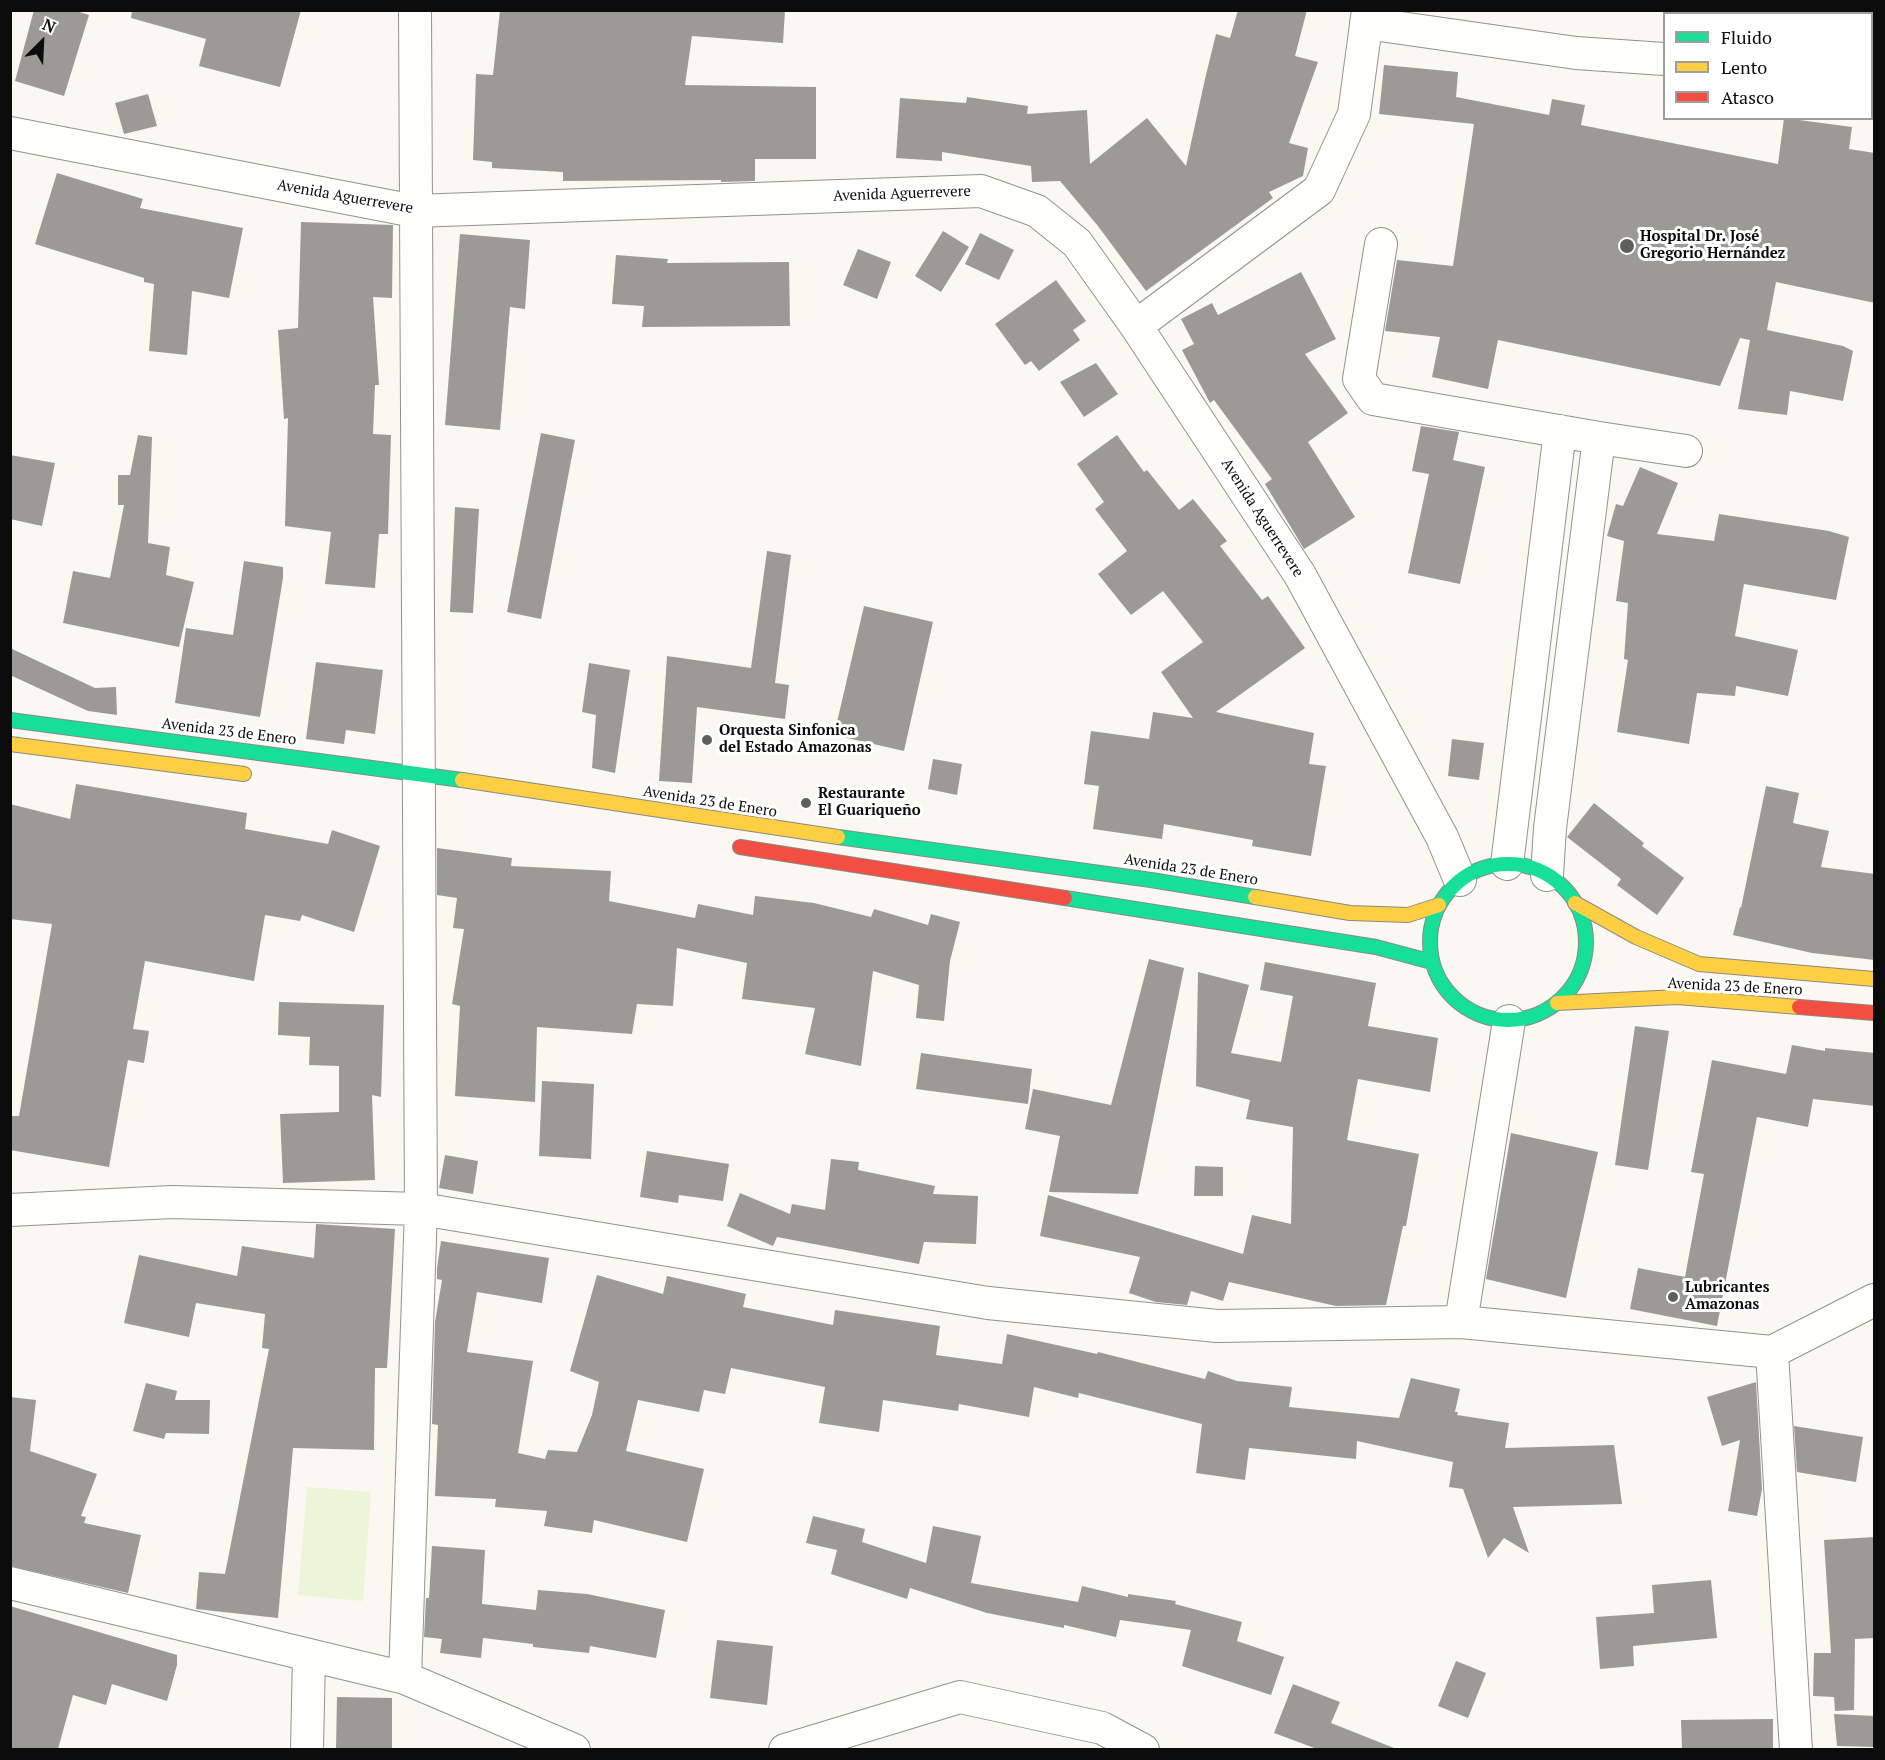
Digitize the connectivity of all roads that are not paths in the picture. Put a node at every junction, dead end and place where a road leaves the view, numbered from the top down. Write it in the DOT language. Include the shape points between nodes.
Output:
graph roads {
  1 [pos="414,10"];
  2 [pos="1367,17"];
  3 [pos="1663,59"];
  4 [pos="10,133"];
  5 [pos="414,211"];
  6 [pos="1381,244"];
  7 [pos="1136,326"];
  8 [pos="1560,431"];
  9 [pos="1599,438"];
  10 [pos="1686,451"];
  11 [pos="10,720"];
  12 [pos="10,744"];
  13 [pos="255,775"];
  14 [pos="419,790"];
  15 [pos="726,844"];
  16 [pos="1507,864"];
  17 [pos="1547,875"];
  18 [pos="1460,880"];
  19 [pos="1575,903"];
  20 [pos="1439,905"];
  21 [pos="1432,962"];
  22 [pos="1875,979"];
  23 [pos="1557,1003"];
  24 [pos="1875,1013"];
  25 [pos="1509,1021"];
  26 [pos="421,1209"];
  27 [pos="10,1210"];
  28 [pos="1875,1300"];
  29 [pos="1461,1322"];
  30 [pos="1772,1352"];
  31 [pos="10,1583"];
  32 [pos="309,1655"];
  33 [pos="405,1678"];
  34 [pos="307,1749"];
  35 [pos="574,1749"];
  36 [pos="784,1749"];
  37 [pos="1143,1749"];
  38 [pos="1796,1749"];
  1 -- 5 [label="street"];
  2 -- 3 [label="street" via="1576,53"];
  2 -- 7 [label="street" via="1354,114 1319,190"];
  4 -- 5 [label="street, Avenida Aguerrevere"];
  5 -- 7 [label="street, Avenida Aguerrevere" via="981,191 1037,211 1077,243"];
  5 -- 14 [label="street"];
  6 -- 8 [label="street" via="1359,379 1373,399"];
  7 -- 18 [label="street, Avenida Aguerrevere" via="1300,575 1442,837"];
  8 -- 9 [label="street"];
  8 -- 16 [label="street"];
  9 -- 10 [label="street"];
  9 -- 17 [label="street"];
  11 -- 14 [label="main road, Avenida 23 de Enero"];
  12 -- 13 [label="main road"];
  14 -- 20 [label="main road, Avenida 23 de Enero" via="755,826 1151,880 1350,913 1408,915"];
  14 -- 26 [label="street"];
  15 -- 21 [label="main road" via="1376,947"];
  16 -- 17 [label="main road, Avenida 23 de Enero"];
  16 -- 18 [label="main road, Avenida 23 de Enero" via="1490,866"];
  17 -- 19 [label="main road, Avenida 23 de Enero"];
  18 -- 20 [label="main road, Avenida 23 de Enero"];
  19 -- 22 [label="main road, Avenida 23 de Enero" via="1636,937 1699,964"];
  19 -- 23 [label="main road, Avenida 23 de Enero" via="1584,924 1586,946 1582,968"];
  20 -- 21 [label="main road, Avenida 23 de Enero" via="1429,943"];
  21 -- 25 [label="main road, Avenida 23 de Enero" via="1443,986 1460,1005 1484,1017"];
  23 -- 24 [label="main road, Avenida 23 de Enero" via="1677,997"];
  23 -- 25 [label="main road, Avenida 23 de Enero" via="1535,1016"];
  25 -- 29 [label="street"];
  26 -- 27 [label="street" via="172,1202"];
  26 -- 29 [label="street" via="988,1303 1218,1326"];
  26 -- 33 [label="street"];
  28 -- 30 [label="street"];
  29 -- 30 [label="street"];
  30 -- 38 [label="street"];
  31 -- 32 [label="street"];
  32 -- 33 [label="street"];
  32 -- 34 [label="street"];
  33 -- 35 [label="street"];
  36 -- 37 [label="street" via="960,1697 1102,1728"];
}
